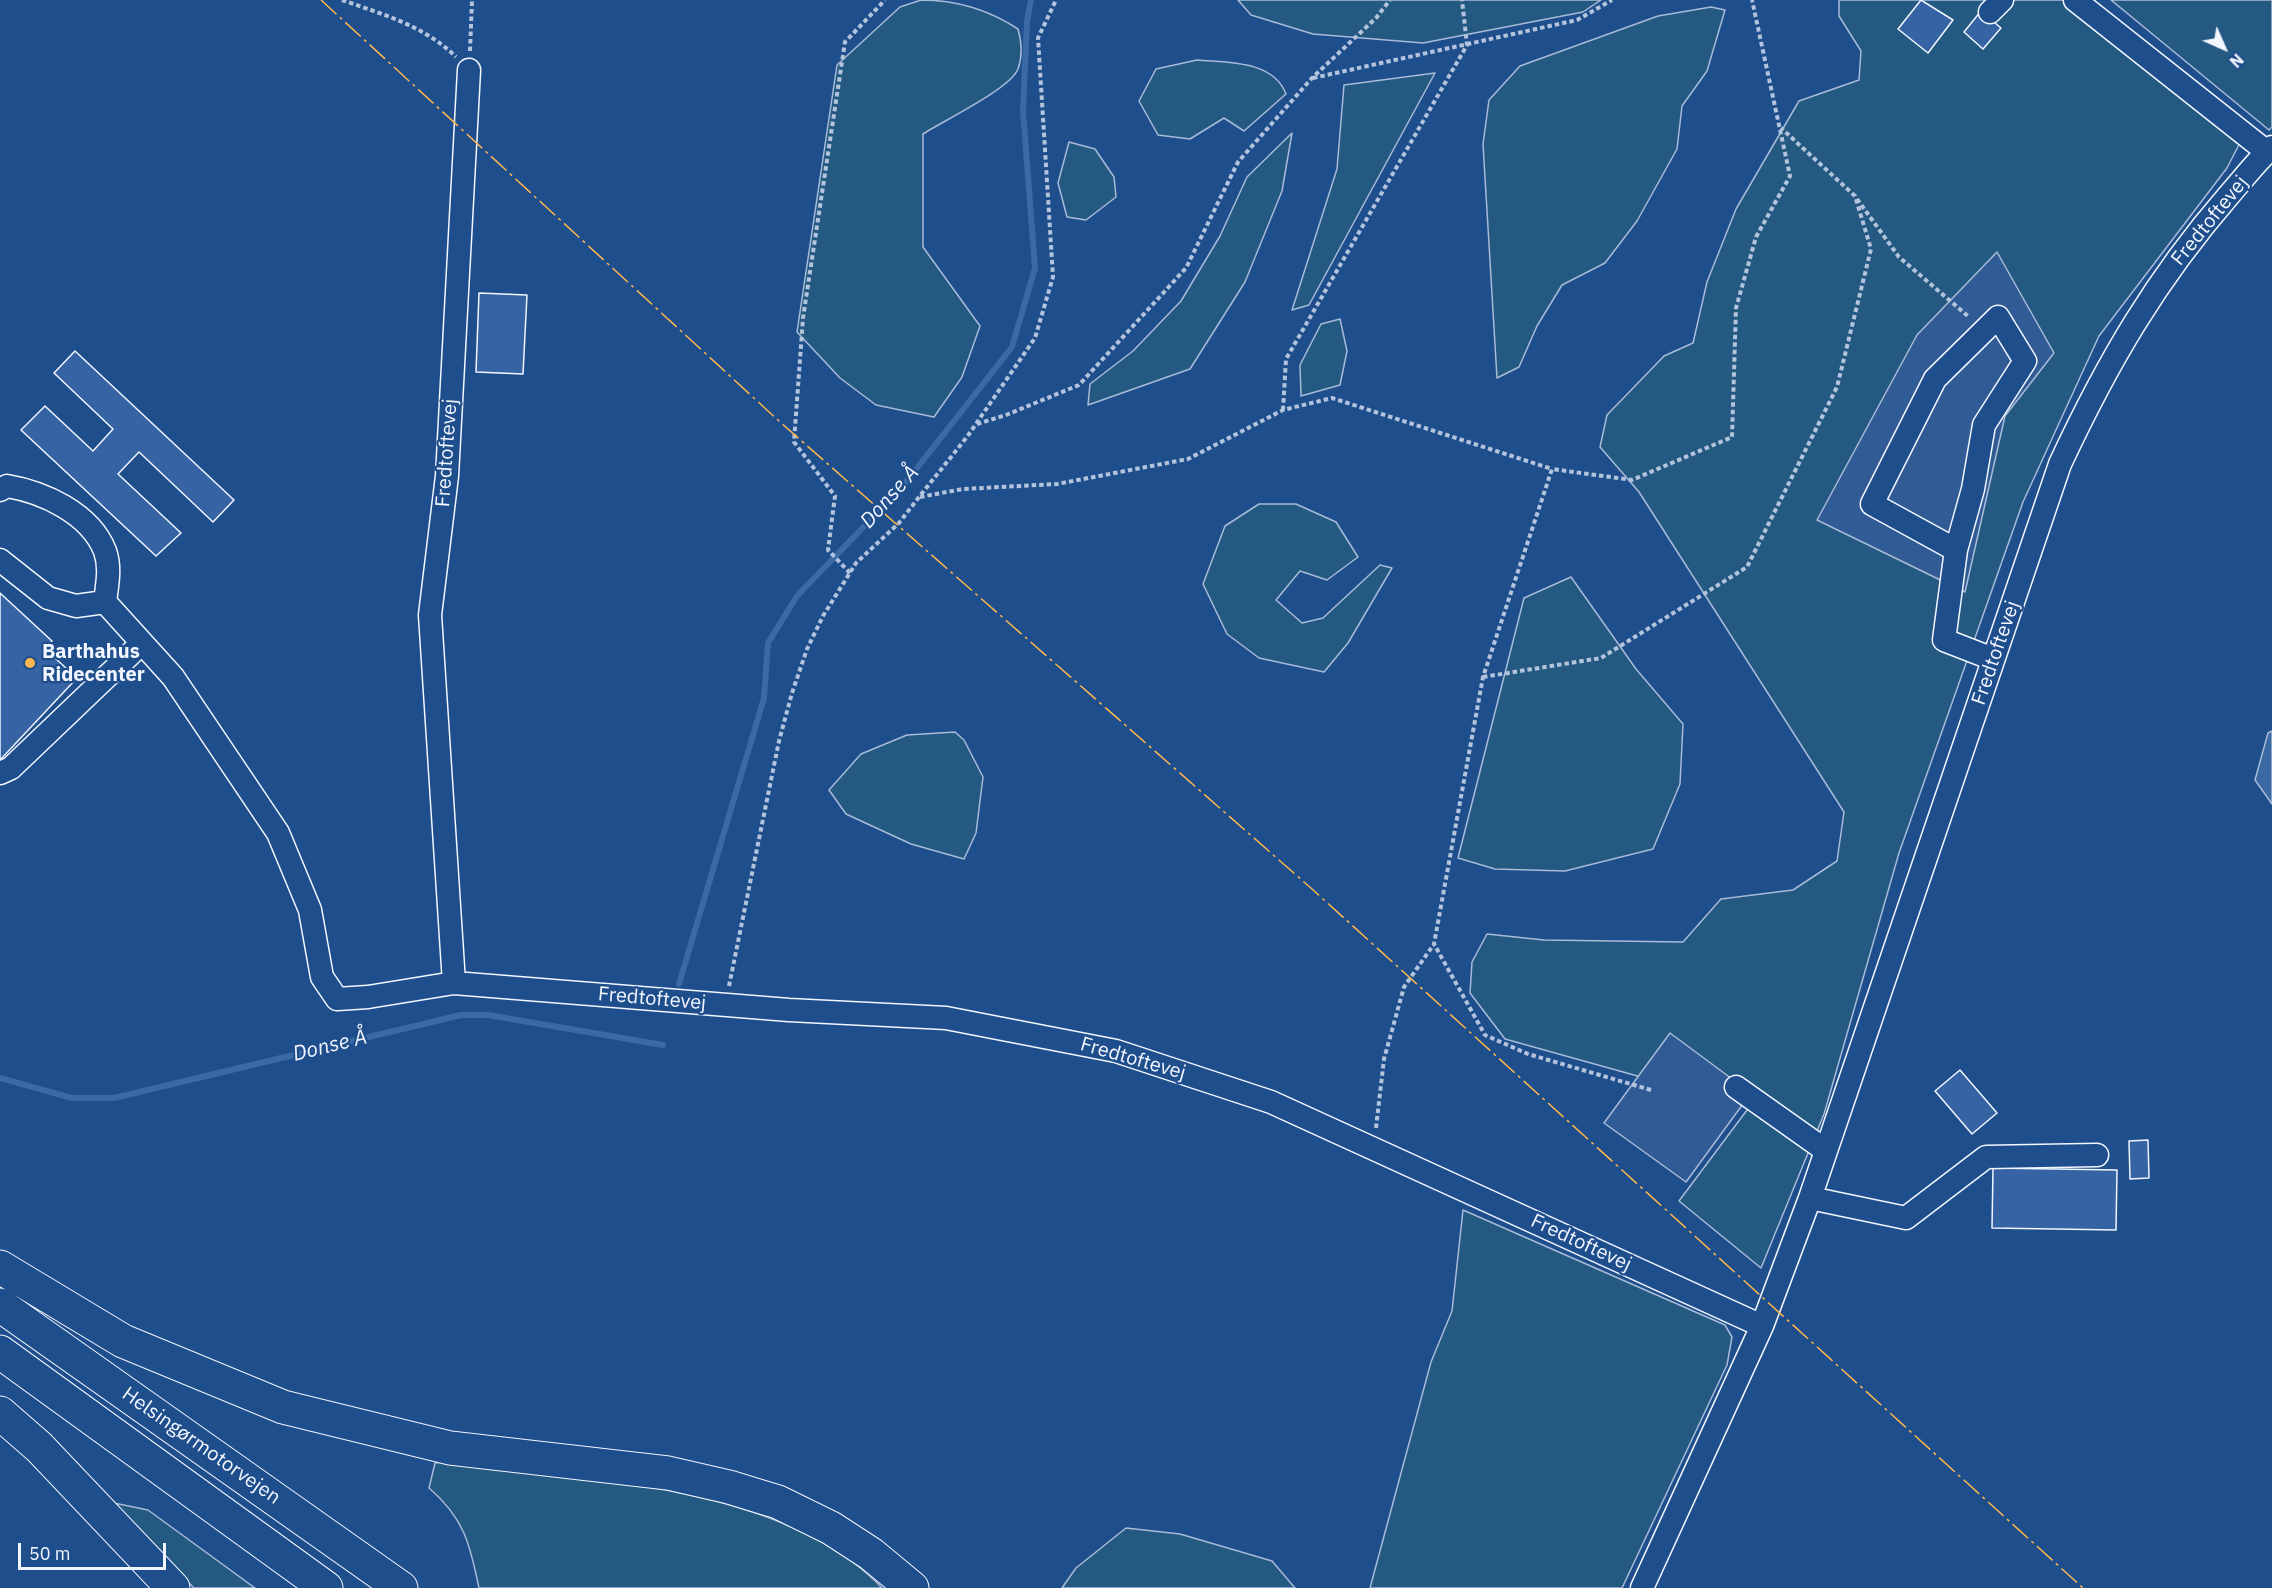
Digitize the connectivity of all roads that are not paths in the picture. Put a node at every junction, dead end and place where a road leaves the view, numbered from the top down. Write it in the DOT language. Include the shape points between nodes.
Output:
graph roads {
  1 [pos="2074,0"];
  2 [pos="469,70"];
  3 [pos="2269,149"];
  4 [pos="0,490"];
  5 [pos="1956,550"];
  6 [pos="0,560"];
  7 [pos="105,602"];
  8 [pos="142,644"];
  9 [pos="1994,659"];
  10 [pos="0,773"];
  11 [pos="454,982"];
  12 [pos="1736,1087"];
  13 [pos="1825,1150"];
  14 [pos="2097,1155"];
  15 [pos="1810,1198"];
  16 [pos="0,1267"];
  17 [pos="0,1305"];
  18 [pos="1762,1326"];
  19 [pos="0,1352"];
  20 [pos="0,1413"];
  21 [pos="173,1588"];
  22 [pos="326,1588"];
  23 [pos="401,1588"];
  24 [pos="912,1588"];
  25 [pos="1642,1588"];
  1 -- 3 [label="street, Fredtoftevej"];
  2 -- 11 [label="street, Fredtoftevej" via="447,476 430,615"];
  3 -- 9 [label="street, Fredtoftevej" via="2205,223 2137,315 2095,389 2061,464"];
  4 -- 7 [label="street" via="7,486 31,490 85,523 105,550 109,572"];
  5 -- 5 [label="street" via="1973,489 1984,425 2025,361 1998,317 1935,379 1872,504"];
  5 -- 9 [label="street" via="1944,640"];
  6 -- 7 [label="street" via="48,598 76,606"];
  7 -- 8 [label="street, Fredtoftevej"];
  8 -- 10 [label="street" via="11,768"];
  8 -- 11 [label="street, Fredtoftevej" via="173,677 278,833 310,910 322,977 338,999"];
  9 -- 13 [label="street, Fredtoftevej"];
  11 -- 18 [label="street, Fredtoftevej" via="725,1005 946,1018 1116,1051 1271,1102"];
  12 -- 13 [label="street"];
  13 -- 15 [label="street, Fredtoftevej"];
  14 -- 15 [label="street" via="1986,1157 1906,1218"];
  15 -- 18 [label="street, Fredtoftevej"];
  16 -- 24 [label="highway" via="123,1341 283,1407 450,1448 668,1473 729,1487 778,1503 831,1528"];
  17 -- 23 [label="highway, Helsingørmotorvejen"];
  18 -- 25 [label="street, Fredtoftevej"];
  19 -- 22 [label="highway, Helsingørmotorvejen"];
  20 -- 21 [label="highway" via="39,1447"];
}
